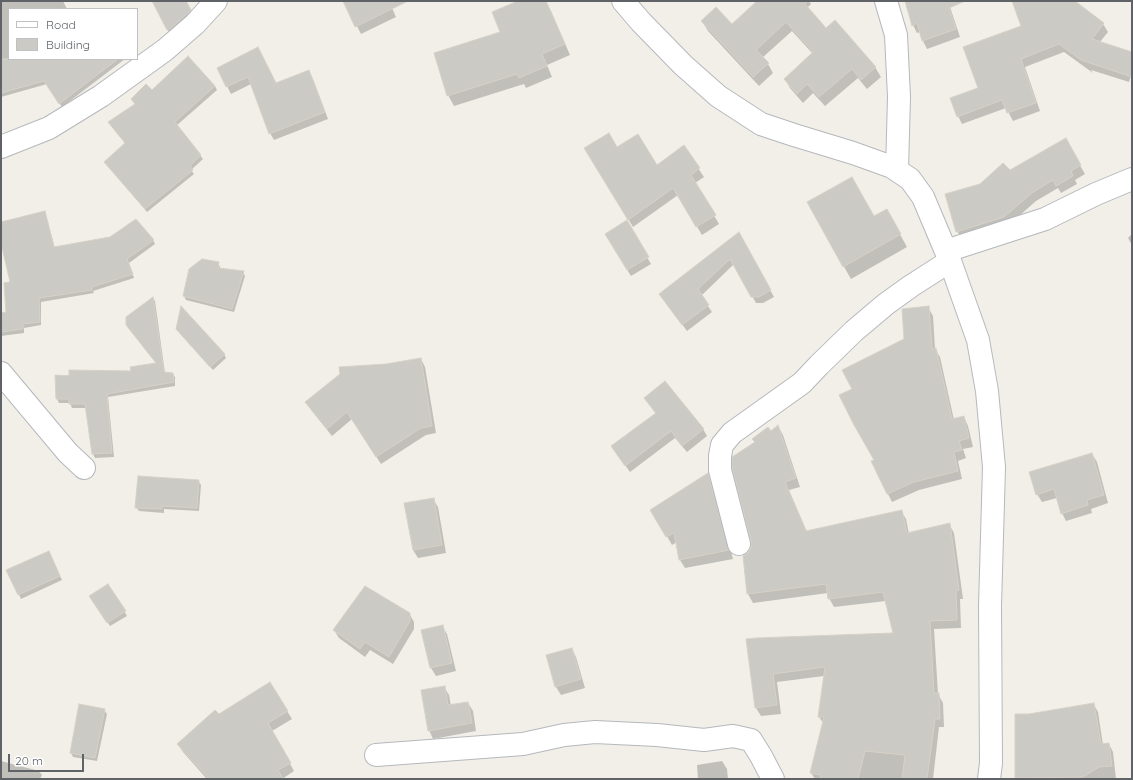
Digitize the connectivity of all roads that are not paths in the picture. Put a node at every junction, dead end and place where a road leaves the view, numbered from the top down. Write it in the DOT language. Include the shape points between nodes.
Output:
graph roads {
  1 [pos="216,1"];
  2 [pos="623,1"];
  3 [pos="886,1"];
  4 [pos="1,147"];
  5 [pos="897,170"];
  6 [pos="1132,179"];
  7 [pos="948,256"];
  8 [pos="1,373"];
  9 [pos="84,468"];
  10 [pos="739,544"];
  11 [pos="376,755"];
  12 [pos="773,779"];
  13 [pos="989,779"];
  1 -- 4 [label="street" via="195,24 165,50 101,96 49,128"];
  2 -- 5 [label="street" via="683,65 718,96 761,124 853,153"];
  3 -- 5 [label="street" via="896,35 899,97"];
  5 -- 7 [label="street" via="910,179 923,198"];
  6 -- 7 [label="street" via="1045,219"];
  7 -- 10 [label="street" via="854,331 802,383 732,433 722,444 720,470"];
  7 -- 13 [label="street" via="978,340 987,391 994,467"];
  8 -- 9 [label="street" via="68,453"];
  11 -- 12 [label="street" via="524,744 564,735 595,732 704,740 733,736 751,740"];
}
